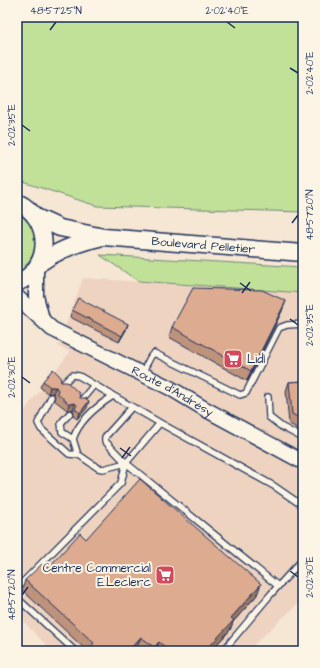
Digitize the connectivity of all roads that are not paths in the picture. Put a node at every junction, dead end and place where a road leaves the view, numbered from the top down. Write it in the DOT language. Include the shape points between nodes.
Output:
graph roads {
  1 [pos="17,202"];
  2 [pos="36,217"];
  3 [pos="104,237"];
  4 [pos="303,252"];
  5 [pos="38,265"];
  6 [pos="17,283"];
  7 [pos="17,297"];
  8 [pos="42,320"];
  9 [pos="303,324"];
  10 [pos="142,374"];
  11 [pos="94,385"];
  12 [pos="61,386"];
  13 [pos="113,396"];
  14 [pos="51,397"];
  15 [pos="268,397"];
  16 [pos="80,402"];
  17 [pos="132,406"];
  18 [pos="70,413"];
  19 [pos="160,423"];
  20 [pos="303,438"];
  21 [pos="73,439"];
  22 [pos="78,454"];
  23 [pos="303,462"];
  24 [pos="126,463"];
  25 [pos="303,506"];
  26 [pos="303,559"];
  27 [pos="278,586"];
  28 [pos="17,588"];
  29 [pos="17,598"];
  30 [pos="75,651"];
  31 [pos="223,651"];
  1 -- 2 [label="main road"];
  2 -- 3 [label="main road, Boulevard Pelletier" via="60,228"];
  2 -- 5 [label="main road" via="44,239 43,253"];
  3 -- 4 [label="main road, Boulevard Pelletier"];
  3 -- 5 [label="main road, Boulevard Pelletier" via="72,245"];
  5 -- 6 [label="main road, Boulevard Pelletier" via="26,279"];
  5 -- 8 [label="street" via="36,296"];
  7 -- 8 [label="street, Route d'Andrésy"];
  8 -- 10 [label="street, Route d'Andrésy" via="52,329"];
  9 -- 10 [label="lane" via="279,328 246,393 240,395 154,353"];
  10 -- 23 [label="street, Route d'Andrésy"];
  11 -- 12 [label="lane" via="72,375"];
  11 -- 13 [label="lane"];
  11 -- 16 [label="lane"];
  13 -- 17 [label="lane"];
  13 -- 21 [label="lane" via="97,406 75,432"];
  14 -- 22 [label="lane" via="38,423 41,429 69,454"];
  15 -- 20 [label="lane" via="270,417"];
  17 -- 19 [label="lane"];
  17 -- 24 [label="lane" via="105,437 105,441"];
  18 -- 21 [label="lane" via="61,423 62,432"];
  19 -- 24 [label="lane"];
  19 -- 25 [label="lane" via="274,486"];
  21 -- 22 [label="lane"];
  22 -- 24 [label="lane" via="103,469"];
  24 -- 27 [label="lane"];
  24 -- 28 [label="lane" via="121,483"];
  26 -- 27 [label="lane"];
  27 -- 31 [label="lane"];
  29 -- 30 [label="lane"];
}
